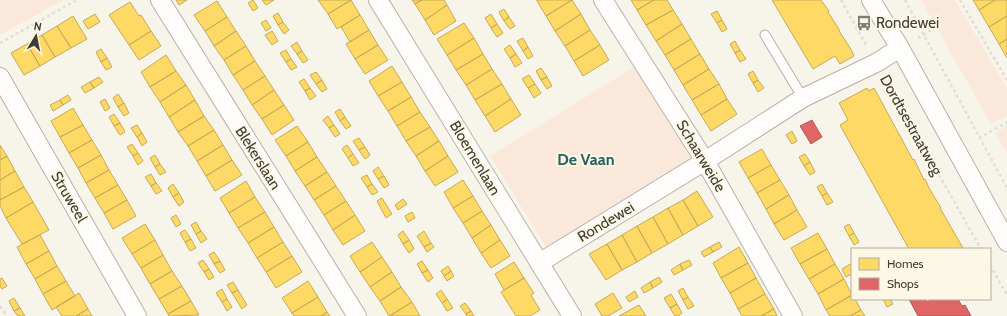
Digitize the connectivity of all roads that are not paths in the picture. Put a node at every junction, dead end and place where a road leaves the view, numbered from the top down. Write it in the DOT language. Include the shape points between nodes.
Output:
graph roads {
  1 [pos="160,0"];
  2 [pos="378,0"];
  3 [pos="603,0"];
  4 [pos="872,0"];
  5 [pos="765,35"];
  6 [pos="900,48"];
  7 [pos="0,77"];
  8 [pos="803,98"];
  9 [pos="706,161"];
  10 [pos="1007,242"];
  11 [pos="538,263"];
  12 [pos="137,316"];
  13 [pos="357,316"];
  14 [pos="572,316"];
  15 [pos="793,316"];
  1 -- 13 [label="street, Blekerslaan"];
  2 -- 11 [label="street, Bloemenlaan"];
  3 -- 9 [label="street, Schaarweide"];
  4 -- 6 [label="street, Dordtsestraatweg"];
  5 -- 8 [label="lane"];
  6 -- 8 [label="street, Rondewei" via="876,63"];
  6 -- 10 [label="street, Dordtsestraatweg"];
  7 -- 12 [label="street, Struweel"];
  8 -- 9 [label="street, Rondewei"];
  9 -- 11 [label="street, Rondewei"];
  9 -- 15 [label="street, Schaarweide"];
  11 -- 14 [label="street, Bloemenlaan"];
}
